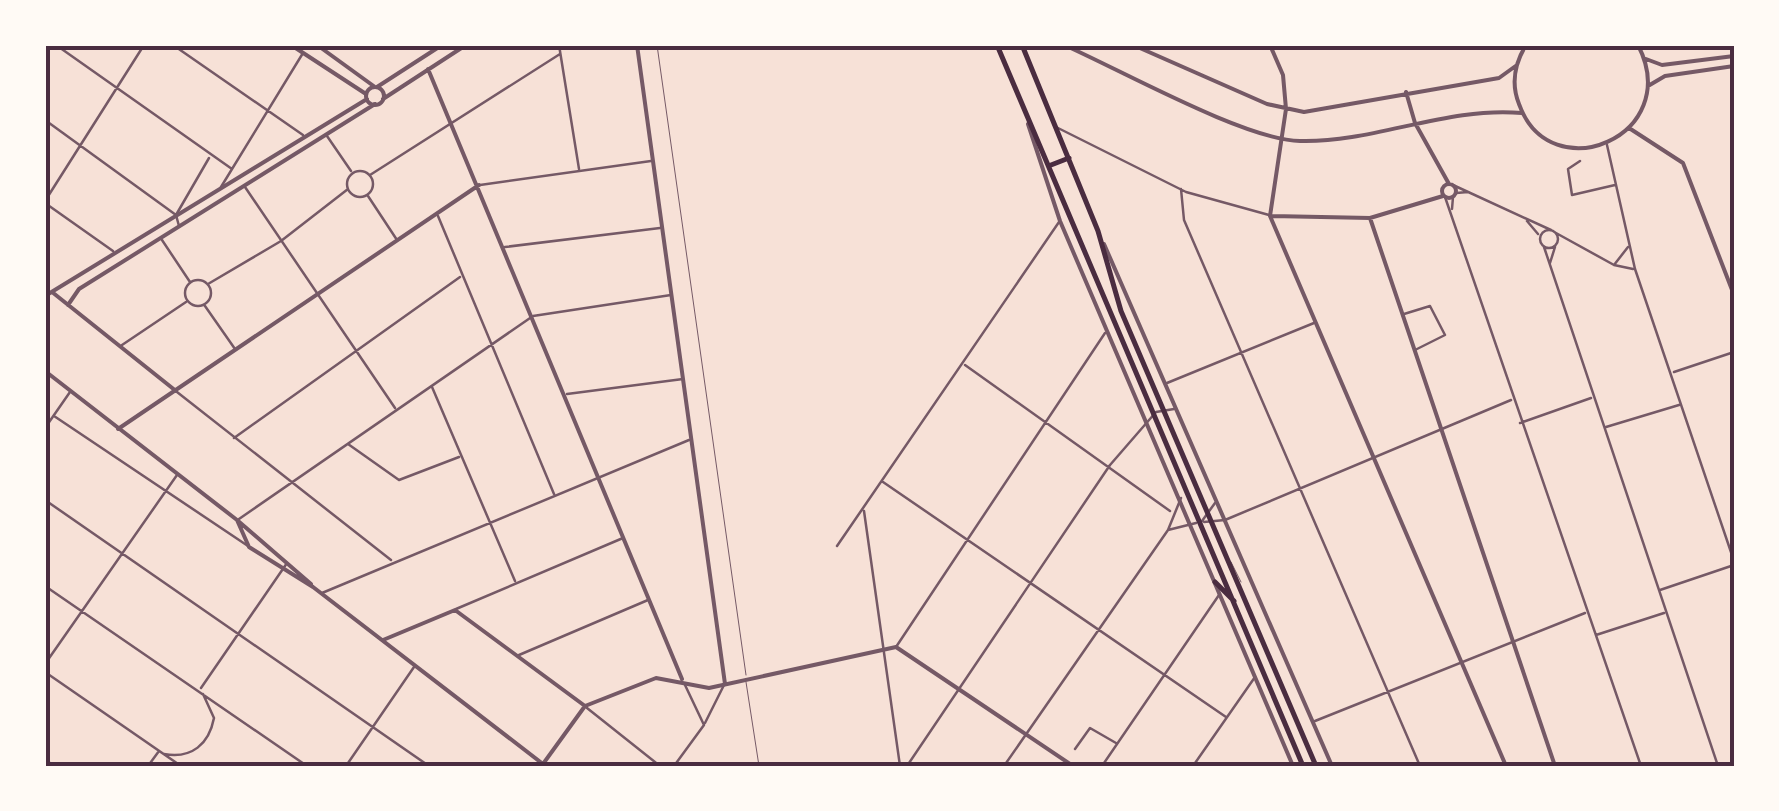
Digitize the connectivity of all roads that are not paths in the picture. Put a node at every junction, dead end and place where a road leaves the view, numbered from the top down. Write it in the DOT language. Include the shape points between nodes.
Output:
graph roads {
  1 [pos="56,45"];
  2 [pos="144,45"];
  3 [pos="173,45"];
  4 [pos="291,45"];
  5 [pos="316,45"];
  6 [pos="466,45"];
  7 [pos="559,45"];
  8 [pos="637,45"];
  9 [pos="657,45"];
  10 [pos="998,45"];
  11 [pos="1064,45"];
  12 [pos="1133,45"];
  13 [pos="1270,45"];
  14 [pos="1526,45"];
  15 [pos="1638,45"];
  16 [pos="438,46"];
  17 [pos="457,47"];
  18 [pos="1025,48"];
  19 [pos="1078,48"];
  20 [pos="302,54"];
  21 [pos="560,54"];
  22 [pos="1734,56"];
  23 [pos="1644,58"];
  24 [pos="1517,65"];
  25 [pos="1734,66"];
  26 [pos="428,69"];
  27 [pos="1648,86"];
  28 [pos="376,87"];
  29 [pos="117,89"];
  30 [pos="1406,92"];
  31 [pos="366,96"];
  32 [pos="383,99"];
  33 [pos="1022,102"];
  34 [pos="375,104"];
  35 [pos="1286,109"];
  36 [pos="268,111"];
  37 [pos="1522,113"];
  38 [pos="45,120"];
  39 [pos="452,123"];
  40 [pos="1416,123"];
  41 [pos="1055,126"];
  42 [pos="1630,128"];
  43 [pos="326,135"];
  44 [pos="305,136"];
  45 [pos="1281,139"];
  46 [pos="1607,144"];
  47 [pos="81,145"];
  48 [pos="210,156"];
  49 [pos="1069,158"];
  50 [pos="653,161"];
  51 [pos="1580,161"];
  52 [pos="1051,165"];
  53 [pos="232,169"];
  54 [pos="579,171"];
  55 [pos="1439,171"];
  56 [pos="353,173"];
  57 [pos="370,175"];
  58 [pos="1451,184"];
  59 [pos="1616,184"];
  60 [pos="244,186"];
  61 [pos="479,186"];
  62 [pos="221,188"];
  63 [pos="1442,188"];
  64 [pos="348,189"];
  65 [pos="1180,190"];
  66 [pos="1469,192"];
  67 [pos="368,195"];
  68 [pos="1454,195"];
  69 [pos="1444,197"];
  70 [pos="45,202"];
  71 [pos="1452,210"];
  72 [pos="176,215"];
  73 [pos="437,215"];
  74 [pos="1270,216"];
  75 [pos="1370,218"];
  76 [pos="1526,220"];
  77 [pos="1060,221"];
  78 [pos="180,227"];
  79 [pos="662,228"];
  80 [pos="1098,231"];
  81 [pos="1554,232"];
  82 [pos="1540,237"];
  83 [pos="161,239"];
  84 [pos="280,241"];
  85 [pos="398,241"];
  86 [pos="1572,242"];
  87 [pos="1556,245"];
  88 [pos="1629,246"];
  89 [pos="505,247"];
  90 [pos="1544,247"];
  91 [pos="115,253"];
  92 [pos="1550,264"];
  93 [pos="1614,265"];
  94 [pos="1635,269"];
  95 [pos="461,276"];
  96 [pos="73,278"];
  97 [pos="190,282"];
  98 [pos="208,284"];
  99 [pos="79,288"];
  100 [pos="52,292"];
  101 [pos="317,294"];
  102 [pos="1734,294"];
  103 [pos="671,295"];
  104 [pos="45,296"];
  105 [pos="187,302"];
  106 [pos="68,305"];
  107 [pos="204,305"];
  108 [pos="1402,315"];
  109 [pos="533,316"];
  110 [pos="1314,323"];
  111 [pos="1106,332"];
  112 [pos="488,344"];
  113 [pos="120,347"];
  114 [pos="235,349"];
  115 [pos="1239,350"];
  116 [pos="1415,350"];
  117 [pos="355,352"];
  118 [pos="1734,352"];
  119 [pos="964,364"];
  120 [pos="45,371"];
  121 [pos="1670,373"];
  122 [pos="684,379"];
  123 [pos="1166,384"];
  124 [pos="431,385"];
  125 [pos="176,391"];
  126 [pos="70,392"];
  127 [pos="566,394"];
  128 [pos="1593,397"];
  129 [pos="1513,400"];
  130 [pos="1681,404"];
  131 [pos="396,409"];
  132 [pos="1159,410"];
  133 [pos="1178,411"];
  134 [pos="54,416"];
  135 [pos="1145,421"];
  136 [pos="1044,424"];
  137 [pos="1520,424"];
  138 [pos="1442,426"];
  139 [pos="45,428"];
  140 [pos="1603,428"];
  141 [pos="118,429"];
  142 [pos="234,438"];
  143 [pos="692,438"];
  144 [pos="347,442"];
  145 [pos="461,456"];
  146 [pos="1372,457"];
  147 [pos="1110,466"];
  148 [pos="177,475"];
  149 [pos="600,475"];
  150 [pos="291,482"];
  151 [pos="883,482"];
  152 [pos="1297,488"];
  153 [pos="164,491"];
  154 [pos="554,494"];
  155 [pos="1181,498"];
  156 [pos="1217,499"];
  157 [pos="45,500"];
  158 [pos="864,510"];
  159 [pos="1172,513"];
  160 [pos="1209,519"];
  161 [pos="237,520"];
  162 [pos="1226,520"];
  163 [pos="490,522"];
  164 [pos="1202,522"];
  165 [pos="1192,523"];
  166 [pos="1168,530"];
  167 [pos="625,537"];
  168 [pos="967,539"];
  169 [pos="838,546"];
  170 [pos="249,547"];
  171 [pos="122,553"];
  172 [pos="287,561"];
  173 [pos="392,562"];
  174 [pos="1734,563"];
  175 [pos="282,570"];
  176 [pos="515,582"];
  177 [pos="1215,582"];
  178 [pos="1029,583"];
  179 [pos="45,586"];
  180 [pos="314,588"];
  181 [pos="1658,591"];
  182 [pos="321,593"];
  183 [pos="1220,594"];
  184 [pos="650,599"];
  185 [pos="1236,604"];
  186 [pos="455,610"];
  187 [pos="83,612"];
  188 [pos="1587,612"];
  189 [pos="1666,612"];
  190 [pos="1097,627"];
  191 [pos="239,632"];
  192 [pos="1596,635"];
  193 [pos="1512,640"];
  194 [pos="382,641"];
  195 [pos="896,647"];
  196 [pos="882,650"];
  197 [pos="519,655"];
  198 [pos="1461,661"];
  199 [pos="45,664"];
  200 [pos="414,667"];
  201 [pos="45,672"];
  202 [pos="1164,673"];
  203 [pos="1256,676"];
  204 [pos="682,680"];
  205 [pos="746,680"];
  206 [pos="725,684"];
  207 [pos="958,688"];
  208 [pos="200,690"];
  209 [pos="1389,692"];
  210 [pos="585,706"];
  211 [pos="1226,717"];
  212 [pos="1314,722"];
  213 [pos="704,725"];
  214 [pos="372,728"];
  215 [pos="1025,734"];
  216 [pos="1118,744"];
  217 [pos="1075,749"];
  218 [pos="158,751"];
  219 [pos="164,754"];
  220 [pos="45,760"];
  221 [pos="1316,764"];
  222 [pos="544,765"];
  223 [pos="54,766"];
  224 [pos="148,766"];
  225 [pos="181,766"];
  226 [pos="307,766"];
  227 [pos="346,766"];
  228 [pos="429,766"];
  229 [pos="660,766"];
  230 [pos="674,766"];
  231 [pos="759,766"];
  232 [pos="900,766"];
  233 [pos="907,766"];
  234 [pos="1004,766"];
  235 [pos="1073,766"];
  236 [pos="1102,766"];
  237 [pos="1193,766"];
  238 [pos="1293,766"];
  239 [pos="1303,766"];
  240 [pos="1332,766"];
  241 [pos="1420,766"];
  242 [pos="1506,766"];
  243 [pos="1555,766"];
  244 [pos="1641,766"];
  245 [pos="1718,766"];
  1 -- 29 [label="street"];
  2 -- 29 [label="street"];
  3 -- 36 [label="street"];
  4 -- 20 [label="street"];
  5 -- 28 [label="street"];
  6 -- 17 [label="street"];
  7 -- 21 [label="street"];
  8 -- 50 [label="street"];
  9 -- 205 [label="lane"];
  10 -- 33 [label="main road"];
  11 -- 19 [label="street"];
  12 -- 35 [label="street"];
  13 -- 35 [label="street"];
  14 -- 24 [label="street"];
  15 -- 23 [label="street"];
  16 -- 28 [label="street"];
  17 -- 26 [label="street"];
  18 -- 41 [label="main road"];
  19 -- 45 [label="street"];
  20 -- 31 [label="street"];
  20 -- 36 [label="street"];
  21 -- 39 [label="street"];
  21 -- 54 [label="street"];
  22 -- 23 [label="street" via="1662,65"];
  23 -- 27 [label="street"];
  24 -- 30 [label="street" via="1500,78"];
  24 -- 37 [label="street"];
  25 -- 27 [label="street" via="1665,76"];
  26 -- 32 [label="street"];
  26 -- 39 [label="street"];
  27 -- 42 [label="street"];
  28 -- 31 [label="street"];
  28 -- 32 [label="street"];
  29 -- 47 [label="street"];
  29 -- 48 [label="street"];
  30 -- 35 [label="street" via="1318,112"];
  30 -- 40 [label="street"];
  31 -- 34 [label="street"];
  31 -- 44 [label="street"];
  32 -- 34 [label="street"];
  33 -- 52 [label="main road"];
  33 -- 77 [label="street"];
  34 -- 43 [label="street"];
  35 -- 45 [label="street"];
  36 -- 44 [label="street"];
  36 -- 53 [label="street"];
  37 -- 40 [label="street"];
  37 -- 46 [label="street" via="1534,129 1568,148"];
  38 -- 47 [label="street"];
  39 -- 57 [label="street"];
  39 -- 61 [label="street"];
  40 -- 45 [label="street" via="1322,140"];
  40 -- 55 [label="street"];
  41 -- 49 [label="main road"];
  41 -- 65 [label="street"];
  42 -- 46 [label="street"];
  42 -- 102 [label="street" via="1683,163"];
  43 -- 56 [label="street"];
  43 -- 60 [label="street"];
  44 -- 62 [label="street"];
  45 -- 74 [label="street"];
  46 -- 59 [label="street"];
  47 -- 70 [label="street"];
  47 -- 72 [label="street"];
  48 -- 53 [label="street"];
  48 -- 72 [label="street"];
  49 -- 52 [label="main road"];
  49 -- 80 [label="main road"];
  50 -- 54 [label="street"];
  50 -- 79 [label="street"];
  51 -- 59 [label="street" via="1568,168 1572,195"];
  52 -- 132 [label="main road"];
  53 -- 62 [label="street"];
  54 -- 61 [label="street"];
  55 -- 58 [label="street"];
  55 -- 63 [label="street"];
  56 -- 57 [label="street"];
  56 -- 64 [label="street"];
  57 -- 67 [label="street"];
  58 -- 63 [label="street"];
  58 -- 66 [label="street"];
  58 -- 68 [label="street"];
  59 -- 88 [label="street"];
  60 -- 78 [label="street"];
  60 -- 84 [label="street"];
  61 -- 73 [label="street"];
  61 -- 89 [label="street"];
  62 -- 72 [label="street"];
  63 -- 69 [label="street"];
  64 -- 67 [label="street" via="358,198"];
  64 -- 84 [label="street"];
  65 -- 74 [label="street"];
  65 -- 115 [label="street" via="1184,220"];
  66 -- 68 [label="street"];
  66 -- 76 [label="street"];
  67 -- 85 [label="street"];
  68 -- 69 [label="street"];
  68 -- 71 [label="street"];
  69 -- 71 [label="street"];
  69 -- 75 [label="street"];
  70 -- 91 [label="street"];
  71 -- 129 [label="street"];
  72 -- 78 [label="street"];
  72 -- 91 [label="street"];
  73 -- 85 [label="street"];
  73 -- 95 [label="street"];
  74 -- 75 [label="street"];
  74 -- 110 [label="street"];
  75 -- 108 [label="street"];
  76 -- 81 [label="street"];
  76 -- 82 [label="street"];
  77 -- 111 [label="street"];
  77 -- 119 [label="street"];
  78 -- 83 [label="street"];
  79 -- 89 [label="street"];
  79 -- 103 [label="street"];
  80 -- 123 [label="street"];
  80 -- 132 [label="main road"];
  81 -- 82 [label="street"];
  81 -- 86 [label="street"];
  81 -- 87 [label="street"];
  82 -- 90 [label="street"];
  83 -- 97 [label="street"];
  83 -- 99 [label="street"];
  84 -- 98 [label="street"];
  84 -- 101 [label="street"];
  85 -- 101 [label="street"];
  86 -- 87 [label="street"];
  86 -- 93 [label="street"];
  87 -- 90 [label="street"];
  87 -- 92 [label="street"];
  88 -- 93 [label="street"];
  88 -- 94 [label="street"];
  89 -- 109 [label="street"];
  90 -- 92 [label="street"];
  91 -- 96 [label="street"];
  92 -- 128 [label="street"];
  93 -- 94 [label="street"];
  94 -- 121 [label="street"];
  95 -- 112 [label="street"];
  95 -- 117 [label="street"];
  96 -- 99 [label="street"];
  96 -- 100 [label="street"];
  97 -- 98 [label="street"];
  97 -- 105 [label="street"];
  98 -- 107 [label="street"];
  99 -- 106 [label="street"];
  100 -- 104 [label="street"];
  100 -- 106 [label="street"];
  101 -- 114 [label="street"];
  101 -- 117 [label="street"];
  103 -- 109 [label="street"];
  103 -- 122 [label="street"];
  105 -- 107 [label="street"];
  105 -- 113 [label="street"];
  106 -- 113 [label="street"];
  107 -- 114 [label="street"];
  108 -- 116 [label="street"];
  108 -- 116 [label="street" via="1430,306 1445,335"];
  109 -- 112 [label="street"];
  109 -- 127 [label="street"];
  110 -- 115 [label="street"];
  110 -- 146 [label="street"];
  111 -- 135 [label="street"];
  111 -- 136 [label="street"];
  112 -- 124 [label="street"];
  112 -- 154 [label="street"];
  113 -- 125 [label="street"];
  114 -- 125 [label="street"];
  115 -- 123 [label="street"];
  115 -- 152 [label="street"];
  116 -- 138 [label="street"];
  117 -- 131 [label="street"];
  117 -- 142 [label="street"];
  118 -- 121 [label="street"];
  119 -- 136 [label="street"];
  119 -- 151 [label="street"];
  120 -- 126 [label="street"];
  121 -- 130 [label="street"];
  122 -- 127 [label="street"];
  122 -- 143 [label="street"];
  123 -- 133 [label="street"];
  124 -- 131 [label="street"];
  124 -- 145 [label="street"];
  125 -- 141 [label="street"];
  125 -- 142 [label="street"];
  126 -- 134 [label="street"];
  126 -- 141 [label="street"];
  127 -- 149 [label="street"];
  128 -- 137 [label="street"];
  128 -- 140 [label="street"];
  129 -- 137 [label="street"];
  129 -- 138 [label="street"];
  130 -- 140 [label="street"];
  130 -- 174 [label="street"];
  131 -- 144 [label="street"];
  132 -- 133 [label="street"];
  132 -- 135 [label="street"];
  132 -- 160 [label="main road"];
  132 -- 164 [label="main road"];
  133 -- 156 [label="street"];
  134 -- 139 [label="street"];
  134 -- 153 [label="street"];
  135 -- 147 [label="street"];
  135 -- 155 [label="street"];
  136 -- 147 [label="street"];
  136 -- 168 [label="street"];
  137 -- 188 [label="street"];
  138 -- 146 [label="street"];
  138 -- 193 [label="street"];
  140 -- 181 [label="street"];
  141 -- 148 [label="street"];
  142 -- 150 [label="street"];
  143 -- 149 [label="street"];
  143 -- 206 [label="street"];
  144 -- 145 [label="street" via="399,480"];
  144 -- 150 [label="street"];
  145 -- 163 [label="street"];
  146 -- 152 [label="street"];
  146 -- 198 [label="street"];
  147 -- 159 [label="street"];
  147 -- 178 [label="street"];
  148 -- 153 [label="street"];
  148 -- 161 [label="street"];
  149 -- 154 [label="street"];
  149 -- 167 [label="street"];
  150 -- 161 [label="street"];
  150 -- 173 [label="street"];
  151 -- 158 [label="street"];
  151 -- 168 [label="street"];
  152 -- 162 [label="street"];
  152 -- 209 [label="street"];
  153 -- 170 [label="street"];
  153 -- 171 [label="street"];
  154 -- 163 [label="street"];
  155 -- 159 [label="street"];
  155 -- 165 [label="street"];
  156 -- 160 [label="street"];
  156 -- 162 [label="street"];
  157 -- 171 [label="street"];
  158 -- 169 [label="street"];
  158 -- 196 [label="street"];
  159 -- 166 [label="street"];
  160 -- 162 [label="street"];
  160 -- 164 [label="street"];
  160 -- 221 [label="main road"];
  161 -- 170 [label="street"];
  161 -- 172 [label="street"];
  162 -- 212 [label="street"];
  163 -- 173 [label="street"];
  163 -- 176 [label="street"];
  164 -- 165 [label="street"];
  164 -- 185 [label="main road"];
  165 -- 166 [label="street"];
  165 -- 177 [label="street"];
  166 -- 190 [label="street"];
  167 -- 176 [label="street"];
  167 -- 184 [label="street"];
  168 -- 178 [label="street"];
  168 -- 195 [label="street"];
  170 -- 175 [label="street"];
  171 -- 187 [label="street"];
  171 -- 191 [label="street"];
  172 -- 175 [label="street"];
  172 -- 180 [label="street"];
  173 -- 182 [label="street"];
  174 -- 181 [label="street"];
  175 -- 180 [label="street"];
  175 -- 191 [label="street"];
  176 -- 186 [label="street"];
  177 -- 183 [label="street"];
  177 -- 185 [label="main road"];
  178 -- 190 [label="street"];
  178 -- 207 [label="street"];
  179 -- 187 [label="street"];
  180 -- 182 [label="street"];
  181 -- 189 [label="street"];
  182 -- 194 [label="street"];
  183 -- 202 [label="street"];
  183 -- 203 [label="street"];
  184 -- 197 [label="street"];
  184 -- 204 [label="street"];
  185 -- 239 [label="main road"];
  186 -- 194 [label="street"];
  186 -- 197 [label="street"];
  187 -- 199 [label="street"];
  187 -- 208 [label="street"];
  188 -- 192 [label="street"];
  188 -- 193 [label="street"];
  189 -- 192 [label="street"];
  189 -- 245 [label="street"];
  190 -- 202 [label="street"];
  190 -- 215 [label="street"];
  191 -- 208 [label="street"];
  191 -- 214 [label="street"];
  192 -- 244 [label="street"];
  193 -- 198 [label="street"];
  193 -- 243 [label="street"];
  194 -- 200 [label="street"];
  195 -- 196 [label="street"];
  195 -- 207 [label="street"];
  196 -- 205 [label="street"];
  196 -- 232 [label="street"];
  197 -- 210 [label="street"];
  198 -- 209 [label="street"];
  198 -- 242 [label="street"];
  200 -- 214 [label="street"];
  200 -- 222 [label="street"];
  201 -- 218 [label="street"];
  202 -- 211 [label="street"];
  202 -- 216 [label="street"];
  203 -- 211 [label="street"];
  203 -- 238 [label="street"];
  204 -- 206 [label="street" via="709,688"];
  204 -- 210 [label="street" via="656,678"];
  204 -- 213 [label="street"];
  205 -- 206 [label="street"];
  205 -- 231 [label="lane"];
  206 -- 213 [label="street"];
  207 -- 215 [label="street"];
  207 -- 233 [label="street"];
  208 -- 219 [label="street" via="212,705 212,730 198,749"];
  208 -- 226 [label="street"];
  209 -- 212 [label="street"];
  209 -- 241 [label="street"];
  210 -- 222 [label="street"];
  210 -- 229 [label="street"];
  211 -- 237 [label="street"];
  212 -- 240 [label="street"];
  213 -- 230 [label="street"];
  214 -- 227 [label="street"];
  214 -- 228 [label="street"];
  215 -- 234 [label="street"];
  215 -- 235 [label="street"];
  216 -- 217 [label="street" via="1090,728"];
  216 -- 236 [label="street"];
  218 -- 219 [label="street"];
  218 -- 224 [label="street"];
  219 -- 225 [label="street"];
  220 -- 223 [label="street"];
}
